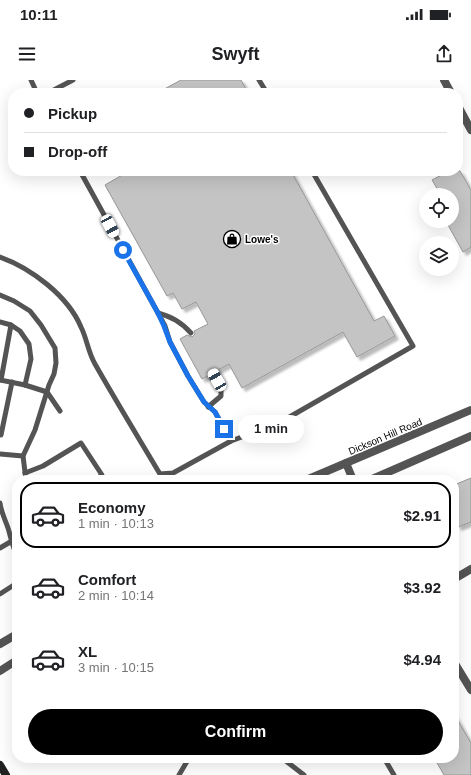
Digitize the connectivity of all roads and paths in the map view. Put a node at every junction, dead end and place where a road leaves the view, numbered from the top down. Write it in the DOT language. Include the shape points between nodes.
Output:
graph roads {
  1 [pos="73,80"];
  2 [pos="58,88"];
  3 [pos="463,115"];
  4 [pos="471,130"];
  5 [pos="83,176"];
  6 [pos="315,176"];
  7 [pos="0,257"];
  8 [pos="0,295"];
  9 [pos="158,313"];
  10 [pos="0,322"];
  11 [pos="11,325"];
  12 [pos="191,333"];
  13 [pos="213,373"];
  14 [pos="0,380"];
  15 [pos="12,382"];
  16 [pos="25,384"];
  17 [pos="47,392"];
  18 [pos="208,407"];
  19 [pos="471,410"];
  20 [pos="60,411"];
  21 [pos="1,435"];
  22 [pos="471,436"];
  23 [pos="231,441"];
  24 [pos="0,455"];
  25 [pos="23,456"];
  26 [pos="346,463"];
  27 [pos="26,473"];
  28 [pos="101,475"];
  29 [pos="318,475"];
  30 [pos="351,475"];
  31 [pos="381,475"];
  32 [pos="0,503"];
  33 [pos="11,542"];
  34 [pos="0,548"];
  35 [pos="471,569"];
  36 [pos="459,576"];
  37 [pos="12,587"];
  38 [pos="0,594"];
  39 [pos="12,637"];
  40 [pos="0,644"];
  41 [pos="12,663"];
  42 [pos="459,670"];
  43 [pos="0,671"];
  44 [pos="471,690"];
  45 [pos="186,763"];
  46 [pos="288,763"];
  47 [pos="387,763"];
  48 [pos="0,765"];
  49 [pos="6,775"];
  50 [pos="179,775"];
  51 [pos="304,775"];
  52 [pos="394,775"];
  1 -- 2 [label="lane"];
  3 -- 4 [label="street"];
  5 -- 9 [label="lane"];
  6 -- 23 [label="lane" via="413,346 279,423"];
  7 -- 23 [label="lane" via="44,282 66,303 81,325 90,356 160,474 173,473"];
  8 -- 17 [label="lane" via="30,312 55,348 54,374"];
  9 -- 12 [label="lane" via="172,317"];
  9 -- 18 [label="lane" via="170,342"];
  10 -- 11 [label="lane"];
  11 -- 14 [label="lane"];
  11 -- 16 [label="lane" via="20,331 29,344 31,359"];
  13 -- 18 [label="lane" via="221,388 221,396"];
  14 -- 15 [label="lane"];
  15 -- 16 [label="lane"];
  15 -- 21 [label="lane"];
  16 -- 17 [label="lane"];
  17 -- 20 [label="lane"];
  17 -- 25 [label="lane" via="35,430"];
  18 -- 23 [label="lane" via="215,412"];
  19 -- 26 [label="street, Dickson Hill Road"];
  22 -- 31 [label="street"];
  24 -- 25 [label="lane"];
  25 -- 27 [label="lane"];
  26 -- 29 [label="street, Dickson Hill Road"];
  26 -- 30 [label="street"];
  27 -- 28 [label="lane" via="81,443"];
  32 -- 33 [label="lane"];
  33 -- 34 [label="lane"];
  35 -- 36 [label="street"];
  37 -- 38 [label="lane"];
  39 -- 40 [label="street"];
  41 -- 43 [label="street"];
  42 -- 44 [label="street"];
  45 -- 50 [label="lane"];
  46 -- 51 [label="lane"];
  47 -- 52 [label="lane"];
  48 -- 49 [label="main road"];
}
